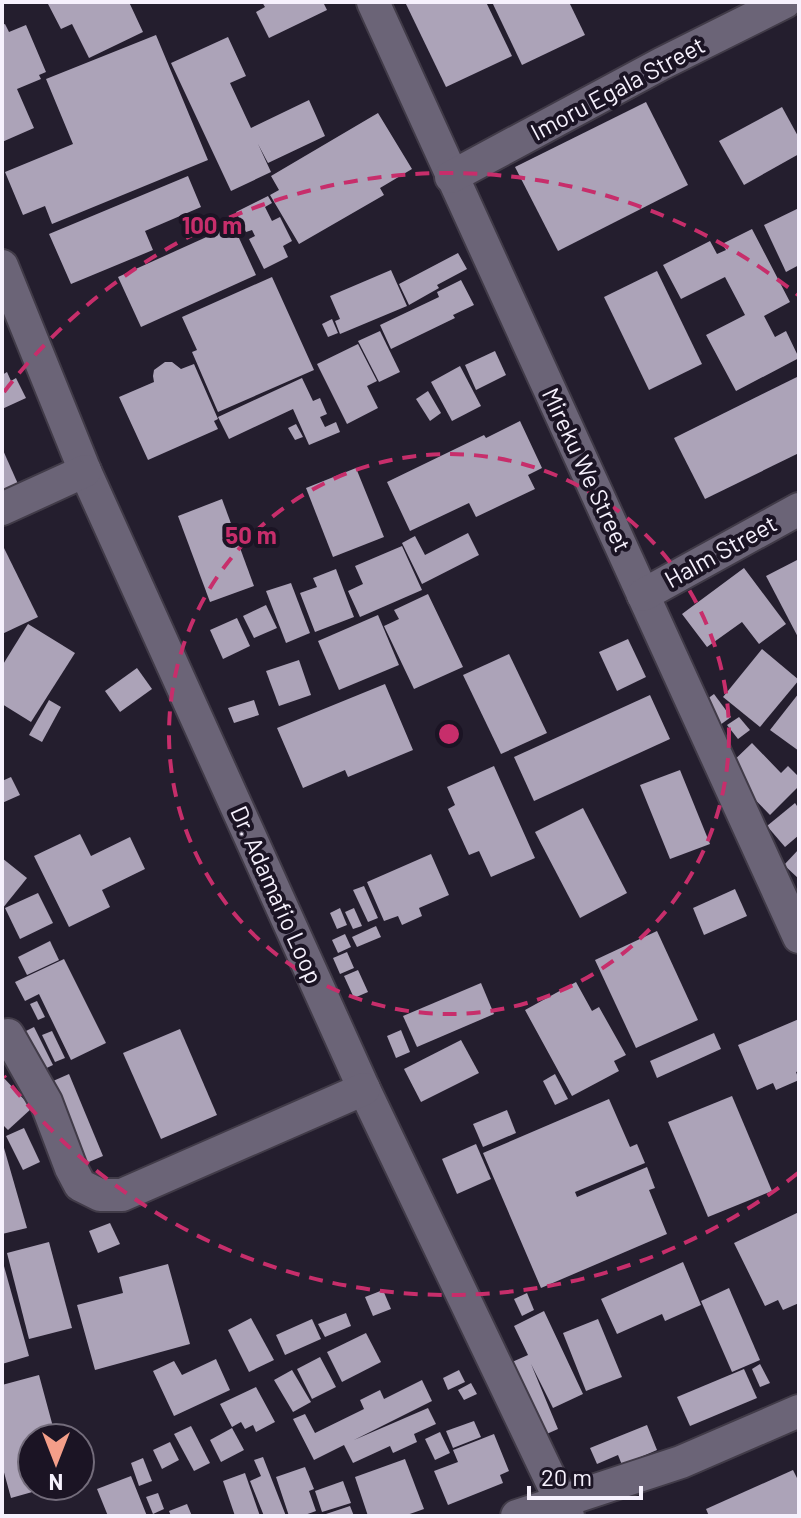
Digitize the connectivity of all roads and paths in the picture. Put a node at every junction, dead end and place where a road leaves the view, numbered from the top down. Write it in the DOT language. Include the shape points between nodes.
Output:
graph roads {
  1 [pos="373,2"];
  2 [pos="785,2"];
  3 [pos="451,177"];
  4 [pos="2,266"];
  5 [pos="85,471"];
  6 [pos="2,509"];
  7 [pos="799,509"];
  8 [pos="643,595"];
  9 [pos="797,926"];
  10 [pos="8,1035"];
  11 [pos="364,1089"];
  12 [pos="799,1411"];
  13 [pos="565,1509"];
  14 [pos="517,1516"];
  1 -- 3 [label="street, Mireku We Street"];
  2 -- 3 [label="street, Imoru Egala Street"];
  3 -- 8 [label="street, Mireku We Street"];
  4 -- 5 [label="street, Dr. Adamafio Loop"];
  5 -- 6 [label="street"];
  5 -- 11 [label="street, Dr. Adamafio Loop"];
  7 -- 8 [label="street, Halm Street"];
  8 -- 9 [label="street, Mireku We Street"];
  10 -- 11 [label="street" via="46,1102 80,1185 100,1195 122,1195"];
  11 -- 13 [label="street, Dr. Adamafio Loop"];
  12 -- 13 [label="street"];
  13 -- 14 [label="street"];
}
